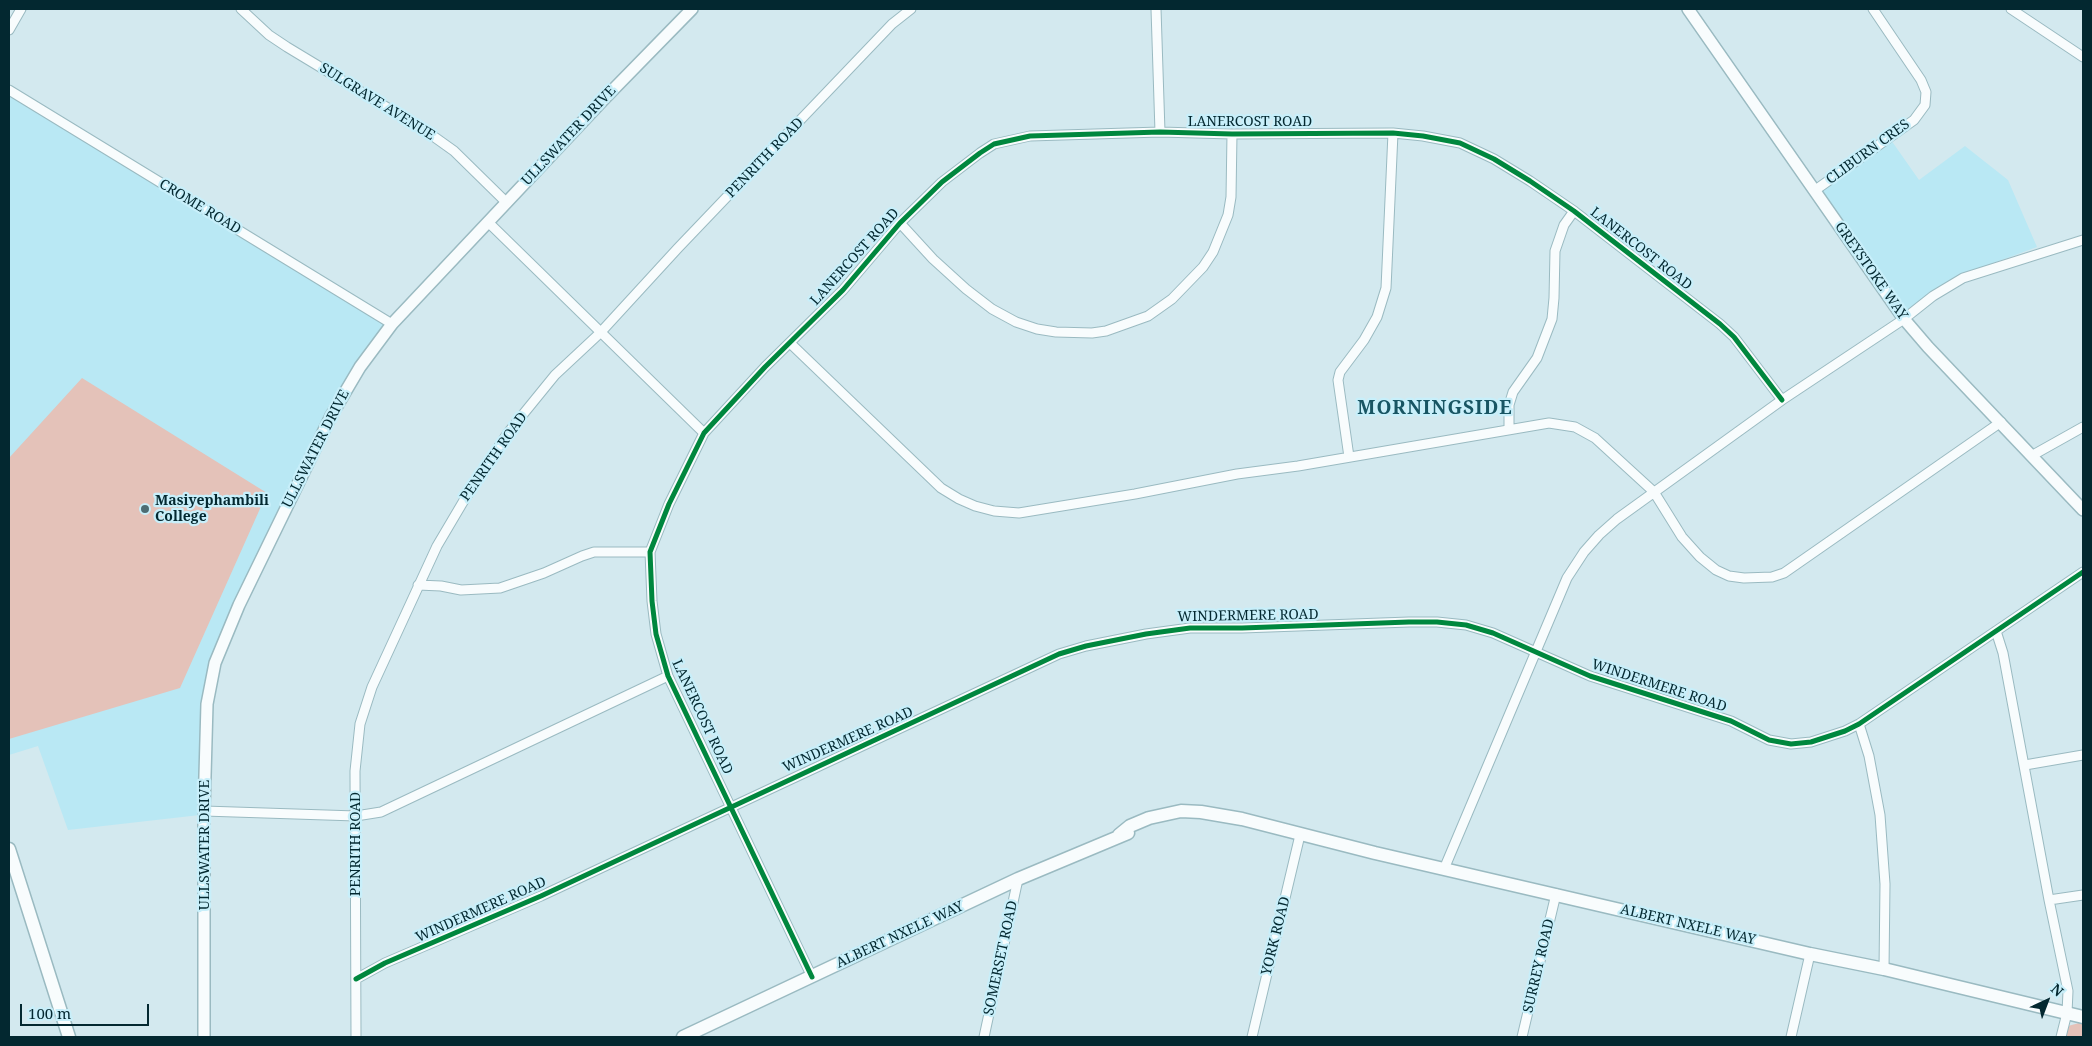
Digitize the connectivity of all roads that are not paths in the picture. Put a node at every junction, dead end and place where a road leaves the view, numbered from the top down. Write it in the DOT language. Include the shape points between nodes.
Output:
graph roads {
  1 [pos="22,9"];
  2 [pos="241,9"];
  3 [pos="692,9"];
  4 [pos="911,9"];
  5 [pos="1156,9"];
  6 [pos="1688,9"];
  7 [pos="1872,9"];
  8 [pos="2011,9"];
  9 [pos="9,30"];
  10 [pos="2083,58"];
  11 [pos="9,90"];
  12 [pos="1160,132"];
  13 [pos="1393,133"];
  14 [pos="1232,134"];
  15 [pos="1814,190"];
  16 [pos="507,203"];
  17 [pos="1574,212"];
  18 [pos="489,222"];
  19 [pos="900,223"];
  20 [pos="2083,240"];
  21 [pos="1904,318"];
  22 [pos="392,324"];
  23 [pos="600,333"];
  24 [pos="790,343"];
  25 [pos="1782,400"];
  26 [pos="2000,422"];
  27 [pos="2083,427"];
  28 [pos="1509,429"];
  29 [pos="704,433"];
  30 [pos="2033,455"];
  31 [pos="1348,457"];
  32 [pos="1654,492"];
  33 [pos="2083,510"];
  34 [pos="650,552"];
  35 [pos="2083,572"];
  36 [pos="418,585"];
  37 [pos="1996,631"];
  38 [pos="1535,653"];
  39 [pos="668,676"];
  40 [pos="1859,724"];
  41 [pos="2083,755"];
  42 [pos="2024,764"];
  43 [pos="731,806"];
  44 [pos="204,812"];
  45 [pos="356,816"];
  46 [pos="1297,834"];
  47 [pos="9,849"];
  48 [pos="1444,869"];
  49 [pos="1018,879"];
  50 [pos="1556,894"];
  51 [pos="2083,895"];
  52 [pos="2049,900"];
  53 [pos="1810,954"];
  54 [pos="1884,969"];
  55 [pos="812,977"];
  56 [pos="356,979"];
  57 [pos="2067,1013"];
  58 [pos="2083,1017"];
  59 [pos="701,1034"];
  60 [pos="69,1037"];
  61 [pos="204,1037"];
  62 [pos="356,1037"];
  63 [pos="683,1037"];
  64 [pos="984,1037"];
  65 [pos="1252,1037"];
  66 [pos="1522,1037"];
  67 [pos="1791,1037"];
  68 [pos="2061,1037"];
  1 -- 9 [label="street"];
  2 -- 16 [label="street, SULGRAVE AVENUE" via="288,48 440,141"];
  3 -- 16 [label="street, ULLSWATER DRIVE"];
  4 -- 23 [label="street, PENRITH ROAD" via="892,24"];
  5 -- 12 [label="street"];
  6 -- 15 [label="street, GREYSTOKE WAY"];
  7 -- 15 [label="street, CLIBURN CRES" via="1921,80 1926,92 1925,105 1914,120"];
  8 -- 10 [label="street"];
  11 -- 22 [label="street, CROME ROAD"];
  12 -- 14 [label="street, LANERCOST ROAD"];
  12 -- 19 [label="street, LANERCOST ROAD" via="1030,136 994,144 962,165"];
  13 -- 14 [label="street, LANERCOST ROAD"];
  13 -- 17 [label="street, LANERCOST ROAD" via="1460,143 1530,180"];
  13 -- 31 [label="street" via="1386,288 1377,316 1338,380"];
  14 -- 19 [label="street" via="1231,197 1228,215 1213,252 1172,299 1148,316 1106,331 1056,332 1016,322 966,289"];
  15 -- 21 [label="street, GREYSTOKE WAY"];
  16 -- 18 [label="street, ULLSWATER DRIVE"];
  17 -- 25 [label="street, LANERCOST ROAD" via="1720,324 1734,337"];
  17 -- 28 [label="street" via="1564,225 1555,251 1552,319 1536,358 1513,392 1509,405"];
  18 -- 22 [label="street, ULLSWATER DRIVE"];
  18 -- 23 [label="street"];
  19 -- 24 [label="street, LANERCOST ROAD" via="843,290"];
  20 -- 21 [label="street" via="1963,278"];
  21 -- 25 [label="street"];
  21 -- 26 [label="street, GREYSTOKE WAY"];
  22 -- 44 [label="street, ULLSWATER DRIVE" via="360,367 322,433 239,605 215,663 207,704"];
  23 -- 29 [label="street"];
  23 -- 36 [label="street, PENRITH ROAD" via="555,374 507,434 454,517"];
  24 -- 29 [label="street, LANERCOST ROAD"];
  24 -- 31 [label="street" via="942,488 959,499 994,511 1019,513"];
  25 -- 32 [label="street"];
  26 -- 30 [label="street, GREYSTOKE WAY"];
  26 -- 32 [label="street" via="1797,565 1772,577 1744,578 1716,570 1682,537"];
  27 -- 30 [label="street"];
  28 -- 31 [label="street"];
  28 -- 32 [label="street" via="1549,423 1585,431"];
  29 -- 34 [label="street, LANERCOST ROAD" via="669,504"];
  30 -- 33 [label="street, GREYSTOKE WAY"];
  32 -- 38 [label="street" via="1617,519 1584,552 1567,578"];
  34 -- 36 [label="street" via="594,552 544,574 500,588 478,591"];
  34 -- 39 [label="street, LANERCOST ROAD" via="656,634"];
  35 -- 37 [label="street, WINDERMERE ROAD"];
  36 -- 45 [label="street, PENRITH ROAD" via="372,687 360,724 355,771"];
  37 -- 40 [label="street, WINDERMERE ROAD"];
  37 -- 42 [label="street"];
  38 -- 40 [label="street, WINDERMERE ROAD" via="1590,676 1731,721 1768,740 1791,744 1811,742"];
  38 -- 43 [label="street, WINDERMERE ROAD" via="1472,627 1437,622 1190,628 1146,634 1058,654"];
  38 -- 48 [label="street"];
  39 -- 43 [label="street, LANERCOST ROAD"];
  39 -- 45 [label="street" via="381,812"];
  40 -- 54 [label="street" via="1869,756 1880,815 1885,884"];
  41 -- 42 [label="street"];
  42 -- 52 [label="street"];
  43 -- 55 [label="street, LANERCOST ROAD"];
  43 -- 56 [label="street, WINDERMERE ROAD"];
  44 -- 45 [label="street"];
  44 -- 61 [label="street, ULLSWATER DRIVE"];
  45 -- 56 [label="street, PENRITH ROAD"];
  46 -- 48 [label="main road, ALBERT NXELE WAY"];
  46 -- 49 [label="main road, ALBERT NXELE WAY" via="1284,828 1201,815 1191,810 1170,812 1130,826 1119,835"];
  46 -- 65 [label="street, YORK ROAD"];
  47 -- 60 [label="main road"];
  48 -- 50 [label="main road, ALBERT NXELE WAY"];
  49 -- 55 [label="main road, ALBERT NXELE WAY"];
  49 -- 64 [label="street, SOMERSET ROAD"];
  50 -- 53 [label="main road, ALBERT NXELE WAY"];
  50 -- 66 [label="street, SURREY ROAD"];
  51 -- 52 [label="street"];
  52 -- 57 [label="street" via="2068,991"];
  53 -- 54 [label="main road, ALBERT NXELE WAY"];
  53 -- 67 [label="street"];
  54 -- 57 [label="main road, ALBERT NXELE WAY"];
  55 -- 59 [label="main road, ALBERT NXELE WAY"];
  56 -- 62 [label="street, PENRITH ROAD"];
  57 -- 58 [label="main road, ALBERT NXELE WAY"];
  57 -- 68 [label="street"];
  59 -- 63 [label="main road, ALBERT NXELE WAY"];
}
